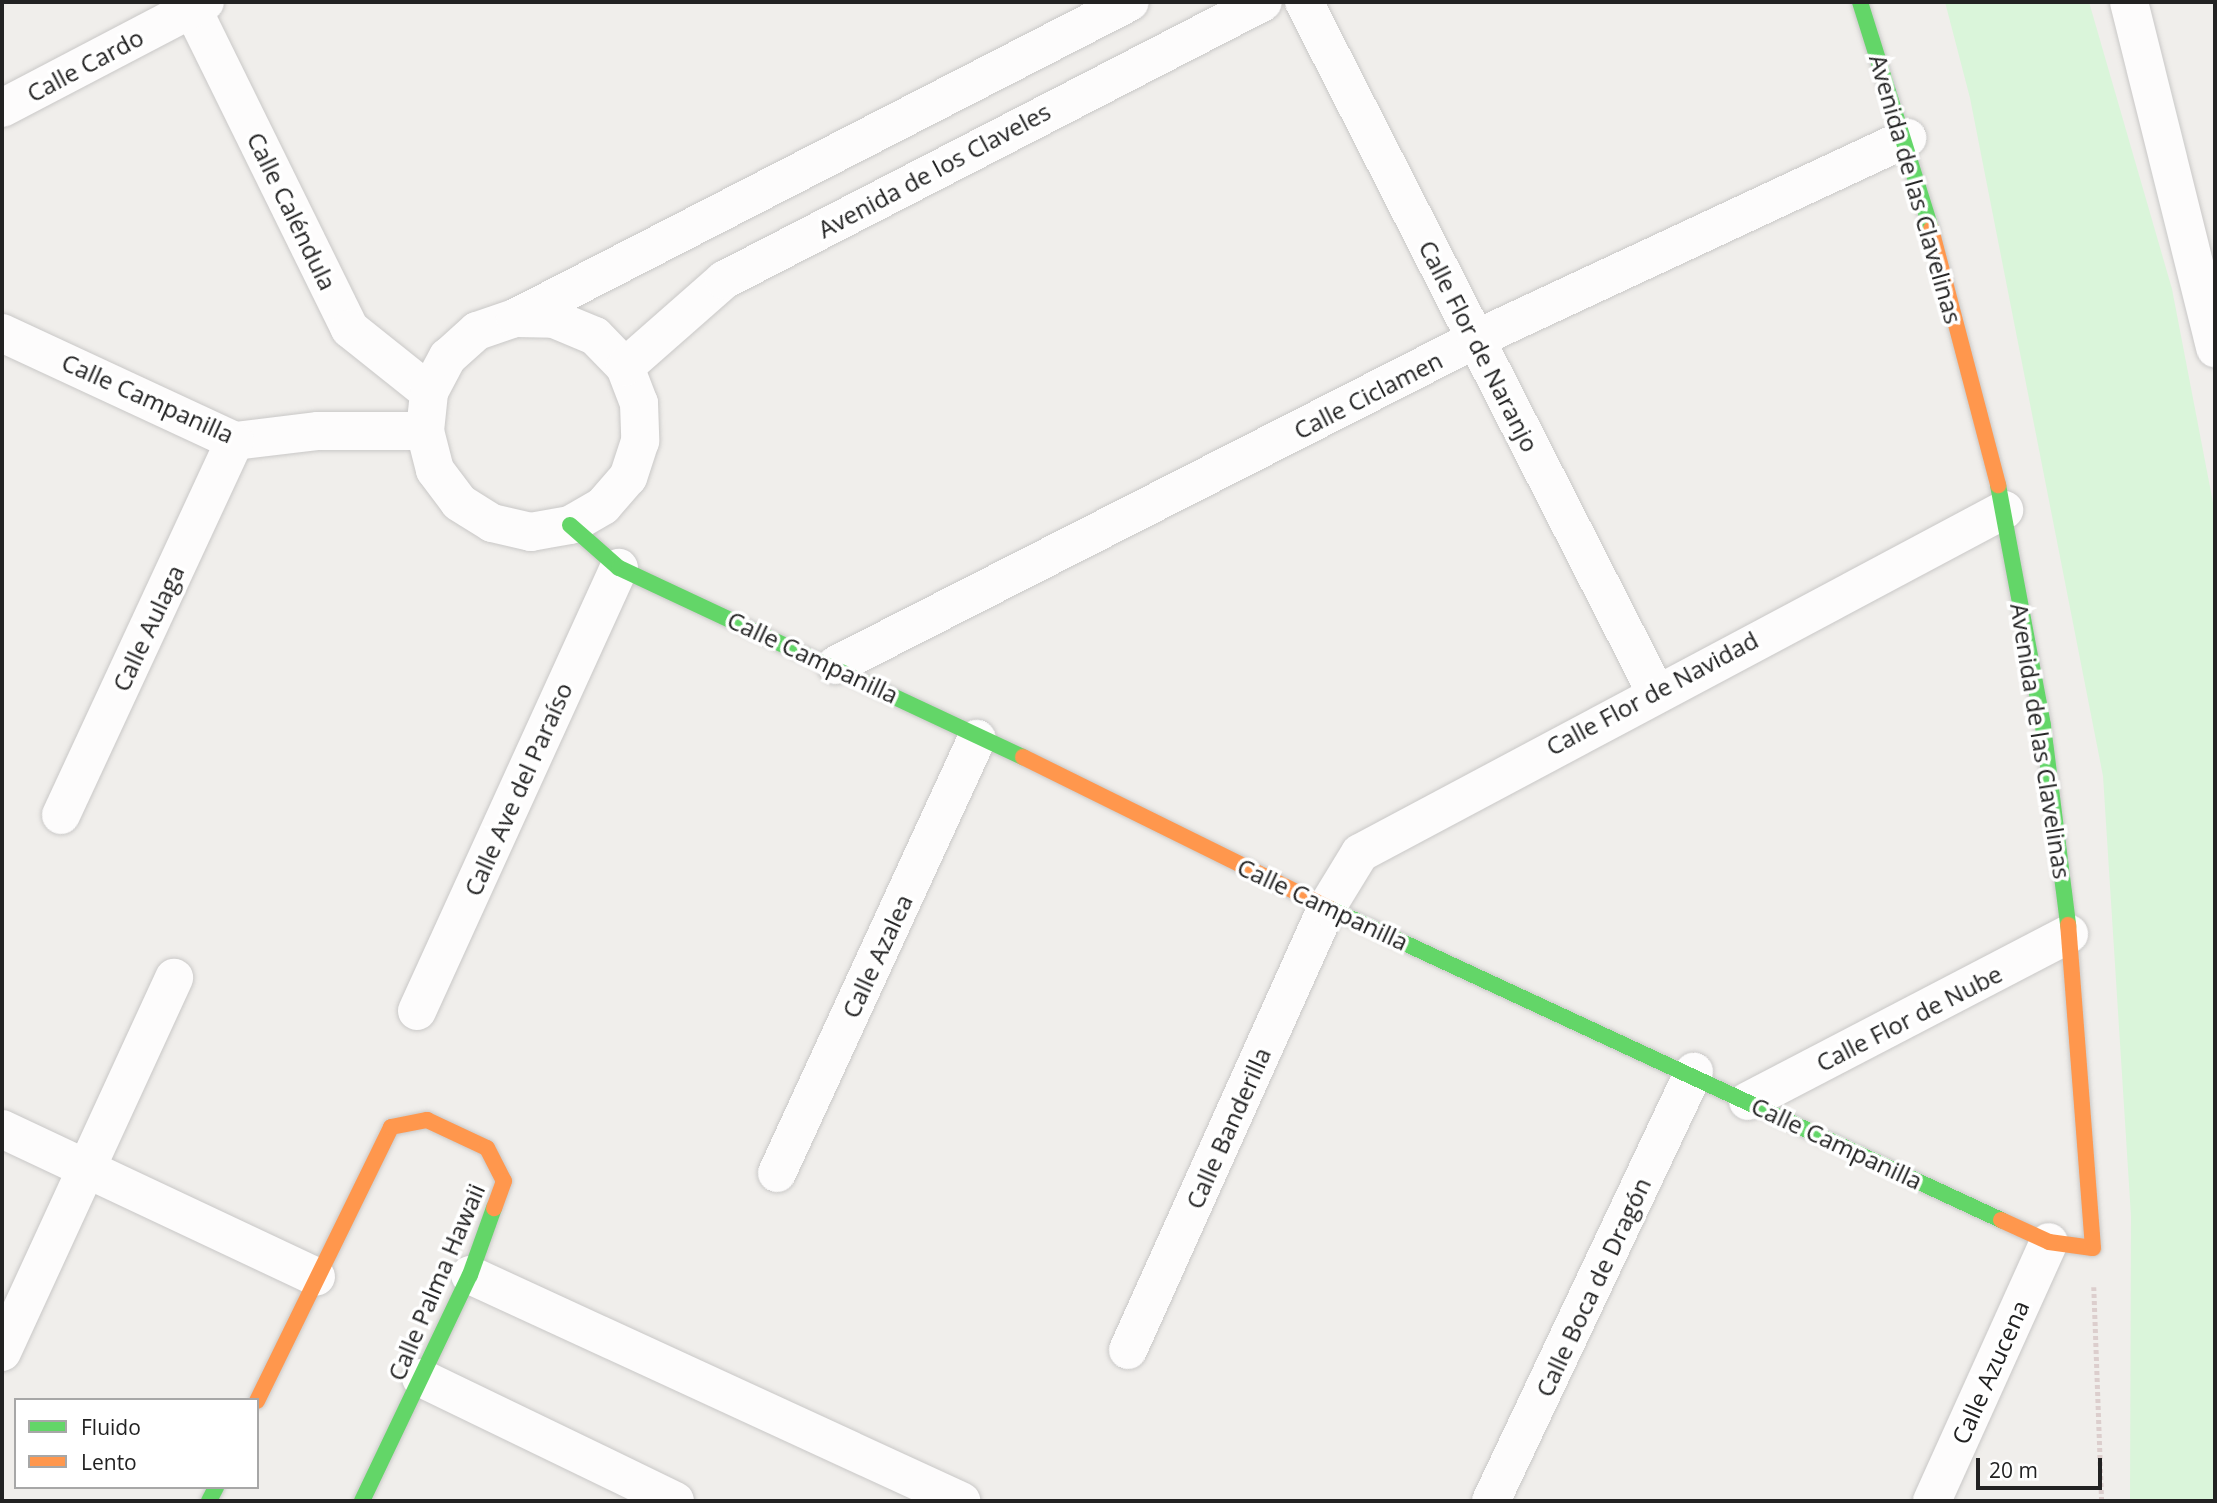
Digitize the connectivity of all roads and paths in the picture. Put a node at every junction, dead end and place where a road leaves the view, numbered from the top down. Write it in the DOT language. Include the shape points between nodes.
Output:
graph roads {
  1 [pos="1130,2"];
  2 [pos="1263,2"];
  3 [pos="1304,2"];
  4 [pos="1860,2"];
  5 [pos="2129,2"];
  6 [pos="195,4"];
  7 [pos="1088,11"];
  8 [pos="1119,74"];
  9 [pos="2,108"];
  10 [pos="1907,138"];
  11 [pos="514,318"];
  12 [pos="2,333"];
  13 [pos="1476,339"];
  14 [pos="2215,348"];
  15 [pos="625,368"];
  16 [pos="429,392"];
  17 [pos="425,431"];
  18 [pos="235,441"];
  19 [pos="2004,510"];
  20 [pos="570,525"];
  21 [pos="619,568"];
  22 [pos="836,665"];
  23 [pos="1655,691"];
  24 [pos="977,738"];
  25 [pos="61,815"];
  26 [pos="1327,907"];
  27 [pos="2069,934"];
  28 [pos="174,978"];
  29 [pos="417,1011"];
  30 [pos="1694,1072"];
  31 [pos="1748,1101"];
  32 [pos="2,1129"];
  33 [pos="86,1169"];
  34 [pos="777,1173"];
  35 [pos="2049,1242"];
  36 [pos="2093,1248"];
  37 [pos="470,1275"];
  38 [pos="316,1278"];
  39 [pos="1128,1350"];
  40 [pos="2,1352"];
  41 [pos="421,1378"];
  42 [pos="258,1398"];
  43 [pos="362,1501"];
  44 [pos="676,1501"];
  45 [pos="961,1501"];
  46 [pos="1491,1501"];
  47 [pos="1931,1501"];
  48 [pos="2102,1501"];
  1 -- 7 [label="street"];
  2 -- 8 [label="street, Avenida de los Claveles"];
  3 -- 13 [label="street, Calle Flor de Naranjo"];
  4 -- 10 [label="street, Avenida de las Clavelinas"];
  5 -- 14 [label="street"];
  6 -- 9 [label="street, Calle Cardo"];
  6 -- 16 [label="street, Calle Caléndula" via="350,329"];
  7 -- 8 [label="street"];
  7 -- 11 [label="street"];
  8 -- 15 [label="street, Avenida de los Claveles" via="724,280"];
  10 -- 13 [label="street, Calle Ciclamen"];
  10 -- 19 [label="street, Avenida de las Clavelinas"];
  11 -- 15 [label="street" via="554,319 595,336"];
  11 -- 16 [label="street" via="477,331 448,357"];
  12 -- 18 [label="street, Calle Campanilla"];
  13 -- 22 [label="street, Calle Ciclamen"];
  13 -- 23 [label="street, Calle Flor de Naranjo"];
  15 -- 20 [label="street" via="639,403 640,441 632,465 603,506"];
  16 -- 17 [label="street"];
  17 -- 18 [label="street, Calle Campanilla" via="318,431"];
  17 -- 20 [label="street" via="435,470 459,502 492,523 531,532"];
  18 -- 25 [label="street, Calle Aulaga"];
  19 -- 23 [label="street, Calle Flor de Navidad"];
  19 -- 27 [label="street, Avenida de las Clavelinas" via="2043,726"];
  20 -- 21 [label="street, Calle Campanilla"];
  21 -- 22 [label="street, Calle Campanilla"];
  21 -- 29 [label="street, Calle Ave del Paraíso"];
  22 -- 24 [label="street, Calle Campanilla"];
  23 -- 26 [label="street, Calle Flor de Navidad" via="1371,842"];
  24 -- 26 [label="street, Calle Campanilla"];
  24 -- 34 [label="street, Calle Azalea"];
  26 -- 30 [label="street, Calle Campanilla"];
  26 -- 39 [label="street, Calle Banderilla"];
  27 -- 31 [label="street, Calle Flor de Nube"];
  27 -- 36 [label="street, Avenida de las Clavelinas"];
  28 -- 33 [label="street"];
  30 -- 31 [label="street, Calle Campanilla"];
  30 -- 46 [label="street, Calle Boca de Dragón"];
  31 -- 35 [label="street, Calle Campanilla"];
  32 -- 33 [label="street"];
  33 -- 38 [label="street"];
  33 -- 40 [label="street"];
  35 -- 36 [label="street, Calle Campanilla"];
  35 -- 47 [label="street, Calle Azucena"];
  36 -- 48 [label="path"];
  37 -- 38 [label="street, Calle Palma Hawaii" via="504,1181 499,1163 487,1147 427,1120 407,1119 391,1127"];
  37 -- 41 [label="street, Calle Palma Hawaii"];
  37 -- 45 [label="street"];
  38 -- 42 [label="street, Calle Palma Hawaii"];
  41 -- 43 [label="street, Calle Palma Hawaii"];
  41 -- 44 [label="street"];
}
